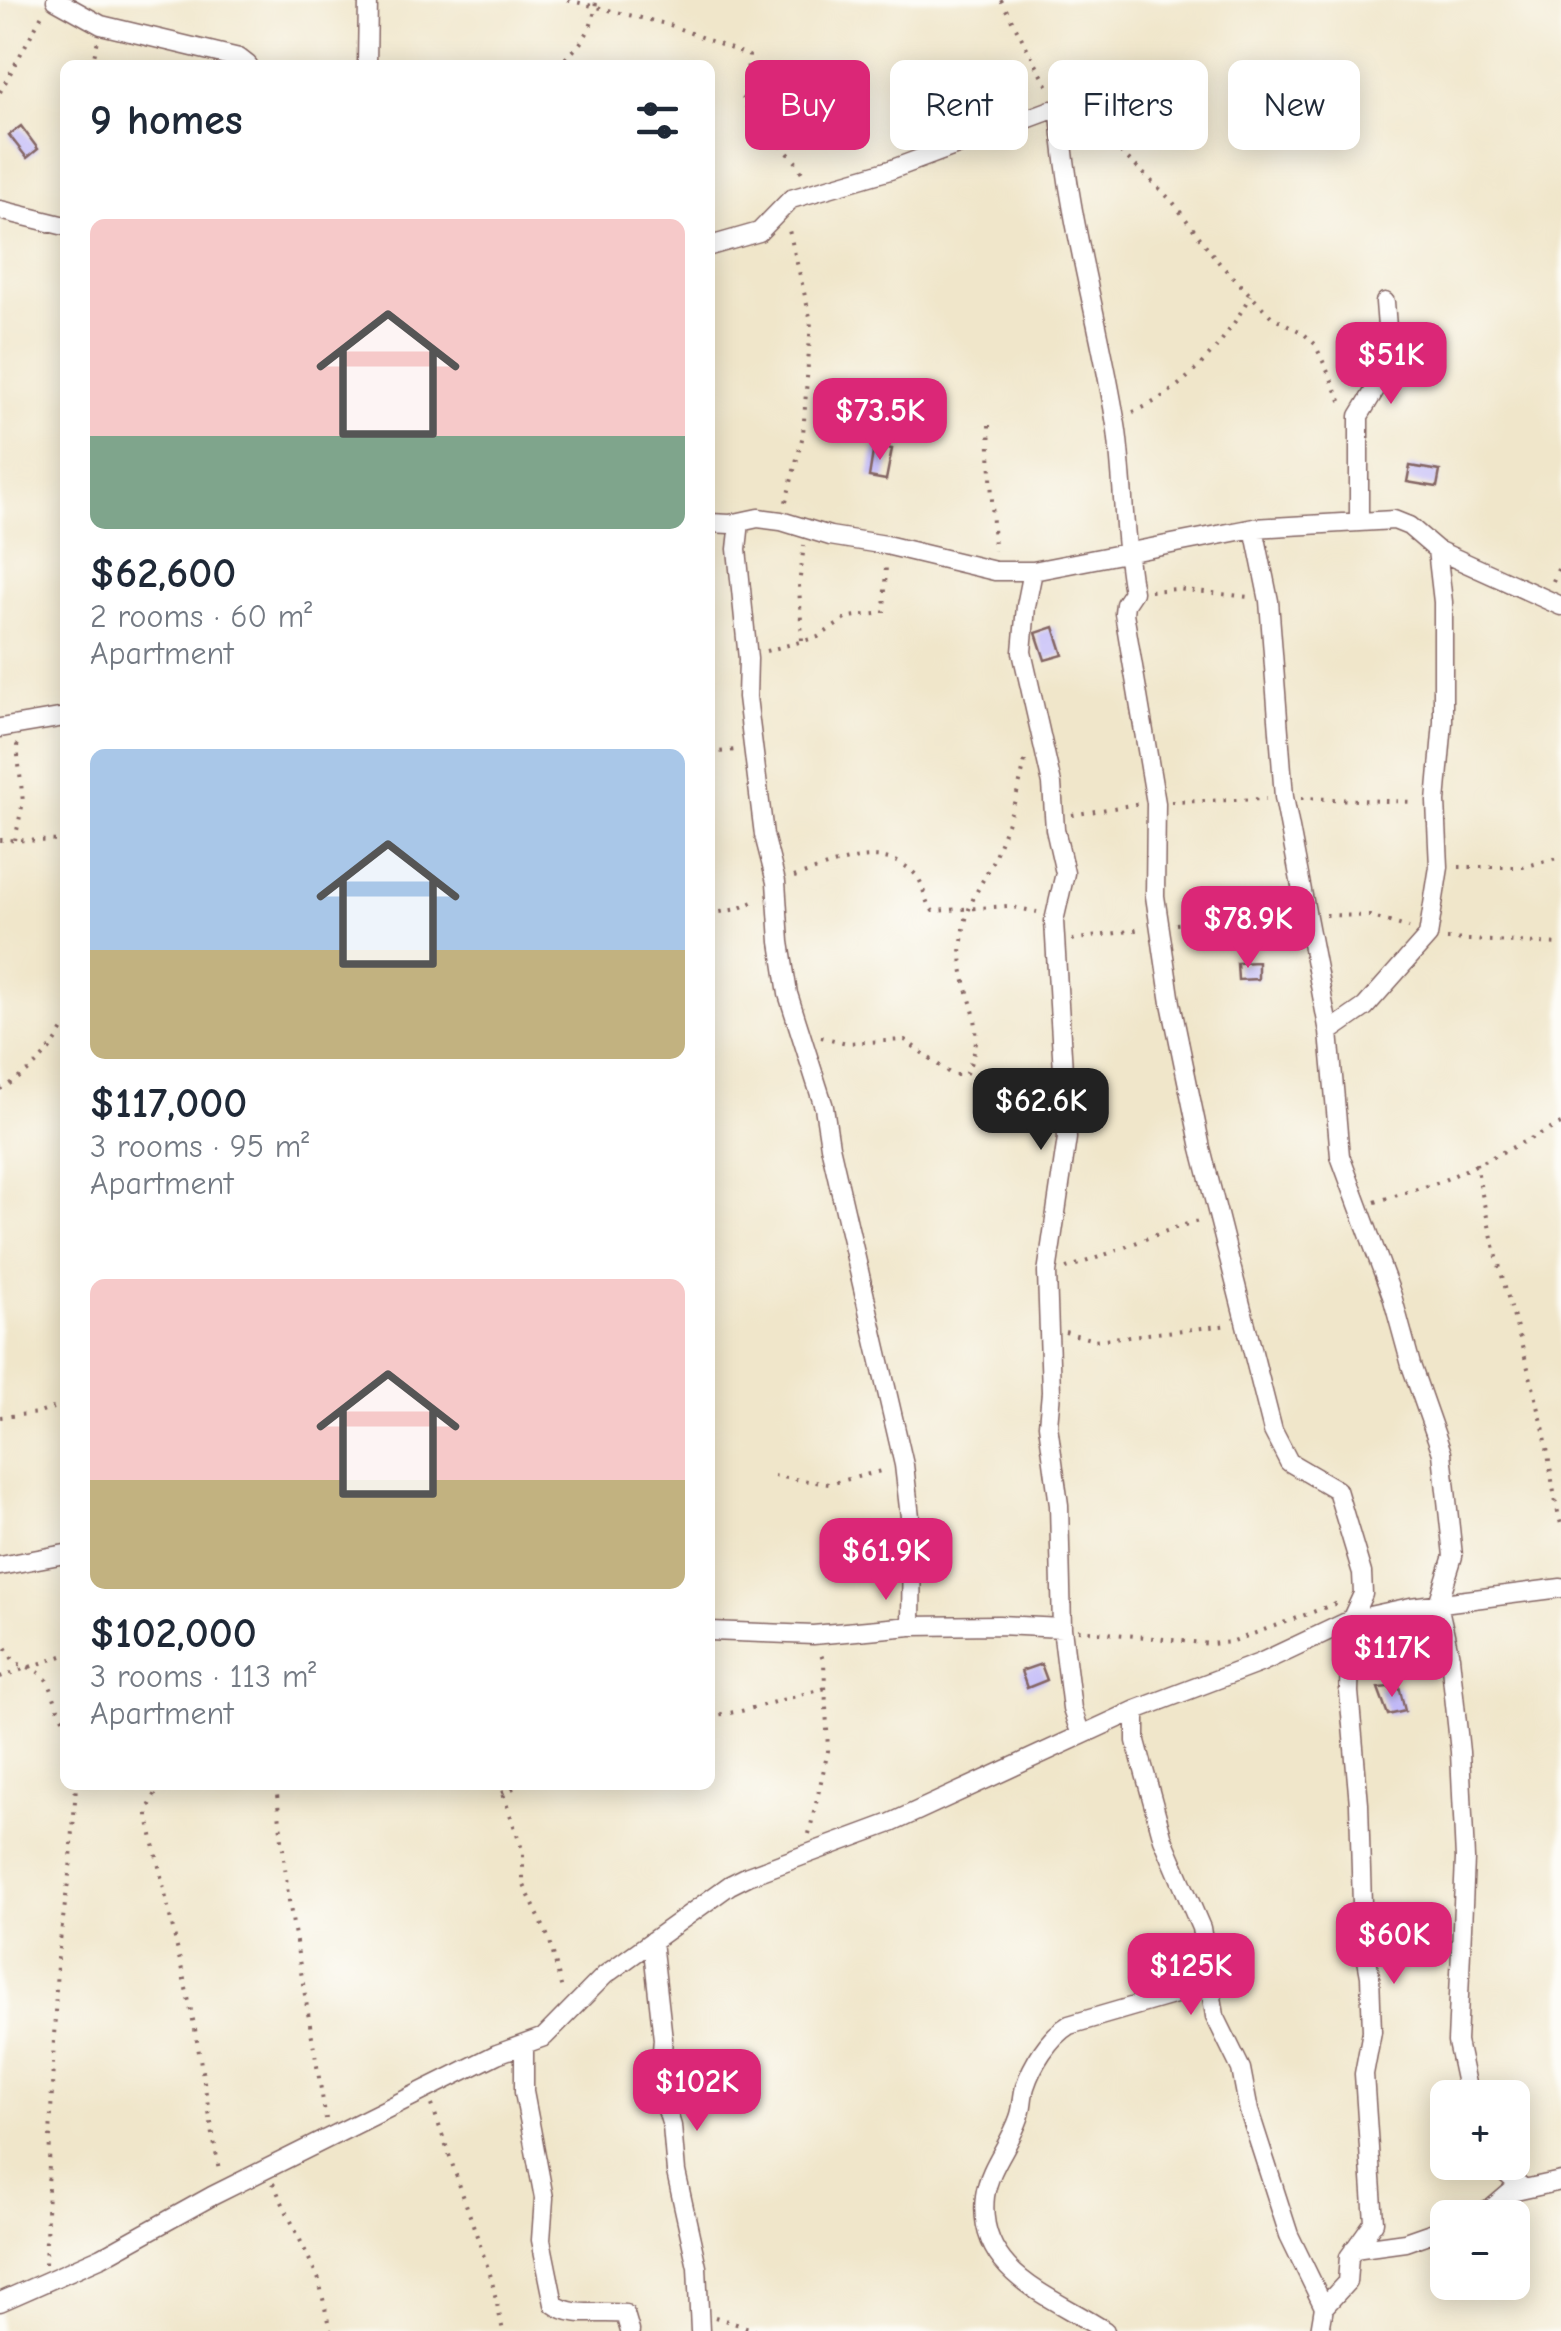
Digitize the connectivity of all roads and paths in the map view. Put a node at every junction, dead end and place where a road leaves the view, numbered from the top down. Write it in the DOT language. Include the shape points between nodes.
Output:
graph roads {
  1 [pos="368,0"];
  2 [pos="568,0"];
  3 [pos="596,0"];
  4 [pos="1001,0"];
  5 [pos="50,6"];
  6 [pos="596,8"];
  7 [pos="101,25"];
  8 [pos="93,60"];
  9 [pos="242,60"];
  10 [pos="367,60"];
  11 [pos="563,60"];
  12 [pos="1048,88"];
  13 [pos="0,92"];
  14 [pos="1117,150"];
  15 [pos="812,191"];
  16 [pos="784,205"];
  17 [pos="0,210"];
  18 [pos="60,225"];
  19 [pos="715,245"];
  20 [pos="1250,295"];
  21 [pos="1384,302"];
  22 [pos="1114,420"];
  23 [pos="989,425"];
  24 [pos="1358,426"];
  25 [pos="1359,520"];
  26 [pos="781,521"];
  27 [pos="740,522"];
  28 [pos="715,523"];
  29 [pos="1254,528"];
  30 [pos="808,529"];
  31 [pos="886,544"];
  32 [pos="1437,550"];
  33 [pos="1126,555"];
  34 [pos="995,571"];
  35 [pos="1033,571"];
  36 [pos="1133,592"];
  37 [pos="1269,601"];
  38 [pos="1561,606"];
  39 [pos="802,640"];
  40 [pos="748,659"];
  41 [pos="60,718"];
  42 [pos="0,728"];
  43 [pos="28,736"];
  44 [pos="756,748"];
  45 [pos="1027,749"];
  46 [pos="715,753"];
  47 [pos="1284,797"];
  48 [pos="1436,802"];
  49 [pos="1156,803"];
  50 [pos="1056,819"];
  51 [pos="0,840"];
  52 [pos="15,840"];
  53 [pos="60,841"];
  54 [pos="1561,857"];
  55 [pos="1439,866"];
  56 [pos="776,882"];
  57 [pos="966,909"];
  58 [pos="715,913"];
  59 [pos="1307,915"];
  60 [pos="1054,921"];
  61 [pos="1161,926"];
  62 [pos="1428,936"];
  63 [pos="1058,942"];
  64 [pos="1561,944"];
  65 [pos="798,1026"];
  66 [pos="1329,1032"];
  67 [pos="60,1035"];
  68 [pos="0,1089"];
  69 [pos="1561,1124"];
  70 [pos="1476,1163"];
  71 [pos="1356,1206"];
  72 [pos="1220,1216"];
  73 [pos="1047,1273"];
  74 [pos="1048,1323"];
  75 [pos="1246,1323"];
  76 [pos="60,1406"];
  77 [pos="0,1417"];
  78 [pos="904,1465"];
  79 [pos="774,1476"];
  80 [pos="1561,1524"];
  81 [pos="60,1555"];
  82 [pos="0,1566"];
  83 [pos="1561,1588"];
  84 [pos="1363,1594"];
  85 [pos="1438,1604"];
  86 [pos="1352,1620"];
  87 [pos="911,1626"];
  88 [pos="1062,1628"];
  89 [pos="715,1632"];
  90 [pos="812,1635"];
  91 [pos="0,1639"];
  92 [pos="60,1657"];
  93 [pos="31,1666"];
  94 [pos="0,1677"];
  95 [pos="826,1688"];
  96 [pos="60,1709"];
  97 [pos="1136,1710"];
  98 [pos="715,1715"];
  99 [pos="1081,1735"];
  100 [pos="76,1790"];
  101 [pos="157,1790"];
  102 [pos="277,1790"];
  103 [pos="501,1790"];
  104 [pos="509,1790"];
  105 [pos="502,1793"];
  106 [pos="803,1858"];
  107 [pos="652,1941"];
  108 [pos="1210,1984"];
  109 [pos="568,2012"];
  110 [pos="524,2046"];
  111 [pos="1465,2080"];
  112 [pos="427,2091"];
  113 [pos="329,2139"];
  114 [pos="267,2170"];
  115 [pos="1514,2180"];
  116 [pos="1561,2182"];
  117 [pos="1523,2188"];
  118 [pos="222,2191"];
  119 [pos="1502,2200"];
  120 [pos="1430,2233"];
  121 [pos="1354,2250"];
  122 [pos="45,2282"];
  123 [pos="0,2302"];
  124 [pos="1324,2307"];
  125 [pos="700,2322"];
  126 [pos="330,2331"];
  127 [pos="503,2331"];
  128 [pos="630,2331"];
  129 [pos="758,2331"];
  130 [pos="1105,2331"];
  131 [pos="1320,2331"];
  1 -- 10 [label="street"];
  2 -- 6 [label="path"];
  3 -- 6 [label="path"];
  4 -- 12 [label="path"];
  5 -- 7 [label="street"];
  5 -- 13 [label="path"];
  6 -- 11 [label="path" via="580,47"];
  6 -- 15 [label="path" via="670,25 749,56 743,103 796,162"];
  7 -- 8 [label="path"];
  7 -- 9 [label="street"];
  14 -- 20 [label="path" via="1172,201"];
  15 -- 16 [label="street"];
  15 -- 22 [label="street" via="1059,112 1064,170"];
  16 -- 19 [label="street" via="759,232"];
  16 -- 26 [label="path" via="810,321 810,371 803,435"];
  17 -- 18 [label="street"];
  20 -- 22 [label="path" via="1171,392"];
  20 -- 24 [label="path" via="1315,344"];
  21 -- 24 [label="street" via="1390,365 1360,411"];
  22 -- 33 [label="street"];
  23 -- 34 [label="path"];
  24 -- 25 [label="street"];
  25 -- 29 [label="street"];
  25 -- 32 [label="street" via="1394,520"];
  26 -- 27 [label="street"];
  26 -- 30 [label="street"];
  27 -- 28 [label="street"];
  27 -- 40 [label="street"];
  29 -- 33 [label="street"];
  29 -- 37 [label="street"];
  30 -- 31 [label="street"];
  30 -- 39 [label="path" via="799,585"];
  31 -- 34 [label="street"];
  31 -- 39 [label="path" via="884,613 849,617"];
  32 -- 38 [label="street"];
  32 -- 48 [label="street" via="1443,688"];
  33 -- 35 [label="street"];
  33 -- 36 [label="street"];
  34 -- 35 [label="street"];
  35 -- 50 [label="street" via="1022,652"];
  36 -- 37 [label="path" via="1177,588"];
  36 -- 49 [label="street" via="1124,613"];
  37 -- 47 [label="street"];
  39 -- 40 [label="path"];
  40 -- 44 [label="street"];
  41 -- 42 [label="street"];
  43 -- 52 [label="path" via="17,746 24,802"];
  44 -- 46 [label="path"];
  44 -- 56 [label="street" via="764,836"];
  45 -- 57 [label="path" via="996,852"];
  47 -- 48 [label="path"];
  47 -- 49 [label="path"];
  47 -- 59 [label="street"];
  48 -- 55 [label="street"];
  49 -- 50 [label="path"];
  49 -- 61 [label="street" via="1154,883"];
  50 -- 60 [label="street" via="1064,873"];
  51 -- 52 [label="path"];
  52 -- 53 [label="path"];
  54 -- 55 [label="path" via="1523,867"];
  55 -- 62 [label="street"];
  56 -- 57 [label="path" via="872,856 902,864 916,876 930,910"];
  56 -- 58 [label="path" via="747,907"];
  56 -- 65 [label="street" via="780,942"];
  57 -- 60 [label="path" via="1029,908"];
  57 -- 65 [label="path" via="963,968 978,1023 965,1075 952,1075 905,1040 847,1042"];
  59 -- 61 [label="path"];
  59 -- 62 [label="path" via="1370,916"];
  59 -- 66 [label="street"];
  60 -- 63 [label="street"];
  61 -- 63 [label="path"];
  61 -- 72 [label="street" via="1170,1003"];
  62 -- 64 [label="path"];
  62 -- 66 [label="street" via="1365,1007"];
  63 -- 73 [label="street" via="1067,1138"];
  65 -- 78 [label="street" via="824,1107"];
  66 -- 71 [label="street" via="1340,1156"];
  67 -- 68 [label="path" via="33,1068"];
  69 -- 70 [label="path"];
  70 -- 71 [label="path" via="1440,1182"];
  70 -- 80 [label="path"];
  71 -- 85 [label="street" via="1442,1453 1454,1556"];
  72 -- 73 [label="path"];
  72 -- 75 [label="street"];
  73 -- 74 [label="street"];
  74 -- 75 [label="path" via="1094,1340"];
  74 -- 88 [label="street"];
  75 -- 84 [label="street" via="1273,1431 1289,1462 1337,1490"];
  76 -- 77 [label="path"];
  78 -- 79 [label="path" via="836,1484"];
  78 -- 87 [label="street"];
  81 -- 82 [label="street"];
  83 -- 85 [label="street"];
  84 -- 86 [label="street"];
  84 -- 88 [label="path" via="1230,1642"];
  85 -- 86 [label="street"];
  85 -- 111 [label="street" via="1460,1752 1464,1858 1457,2042"];
  86 -- 97 [label="street"];
  86 -- 121 [label="street" via="1349,1692 1370,1976 1372,2031 1364,2074 1374,2222"];
  87 -- 88 [label="street"];
  87 -- 90 [label="street"];
  88 -- 99 [label="street"];
  89 -- 90 [label="street"];
  90 -- 95 [label="path"];
  91 -- 93 [label="path" via="15,1663"];
  92 -- 93 [label="path"];
  93 -- 94 [label="path"];
  93 -- 96 [label="path" via="49,1680"];
  95 -- 98 [label="path"];
  95 -- 106 [label="path" via="828,1751"];
  97 -- 99 [label="street"];
  97 -- 108 [label="street" via="1136,1741 1167,1852 1201,1928"];
  99 -- 106 [label="street"];
  100 -- 122 [label="path" via="57,1963"];
  101 -- 118 [label="path" via="148,1817"];
  102 -- 113 [label="path"];
  103 -- 105 [label="path"];
  104 -- 105 [label="path"];
  105 -- 109 [label="path" via="523,1852 523,1884 546,1931"];
  106 -- 107 [label="street" via="730,1886"];
  107 -- 109 [label="street"];
  107 -- 125 [label="street" via="664,2039 659,2084 691,2232"];
  108 -- 124 [label="street" via="1290,2235"];
  108 -- 130 [label="street" via="1057,2032 1026,2085 1018,2123 985,2195 987,2228 1004,2267"];
  109 -- 110 [label="street" via="544,2037"];
  110 -- 112 [label="street"];
  110 -- 128 [label="street" via="524,2092 544,2198 541,2240 554,2304 567,2311 625,2314"];
  112 -- 113 [label="street"];
  112 -- 127 [label="path" via="491,2276"];
  113 -- 114 [label="street"];
  114 -- 118 [label="street"];
  114 -- 126 [label="path" via="319,2280"];
  115 -- 117 [label="street"];
  116 -- 117 [label="street"];
  117 -- 119 [label="street"];
  118 -- 122 [label="street"];
  120 -- 121 [label="street"];
  121 -- 124 [label="street" via="1347,2282"];
  122 -- 123 [label="street"];
  124 -- 131 [label="street"];
  125 -- 129 [label="path"];
}
